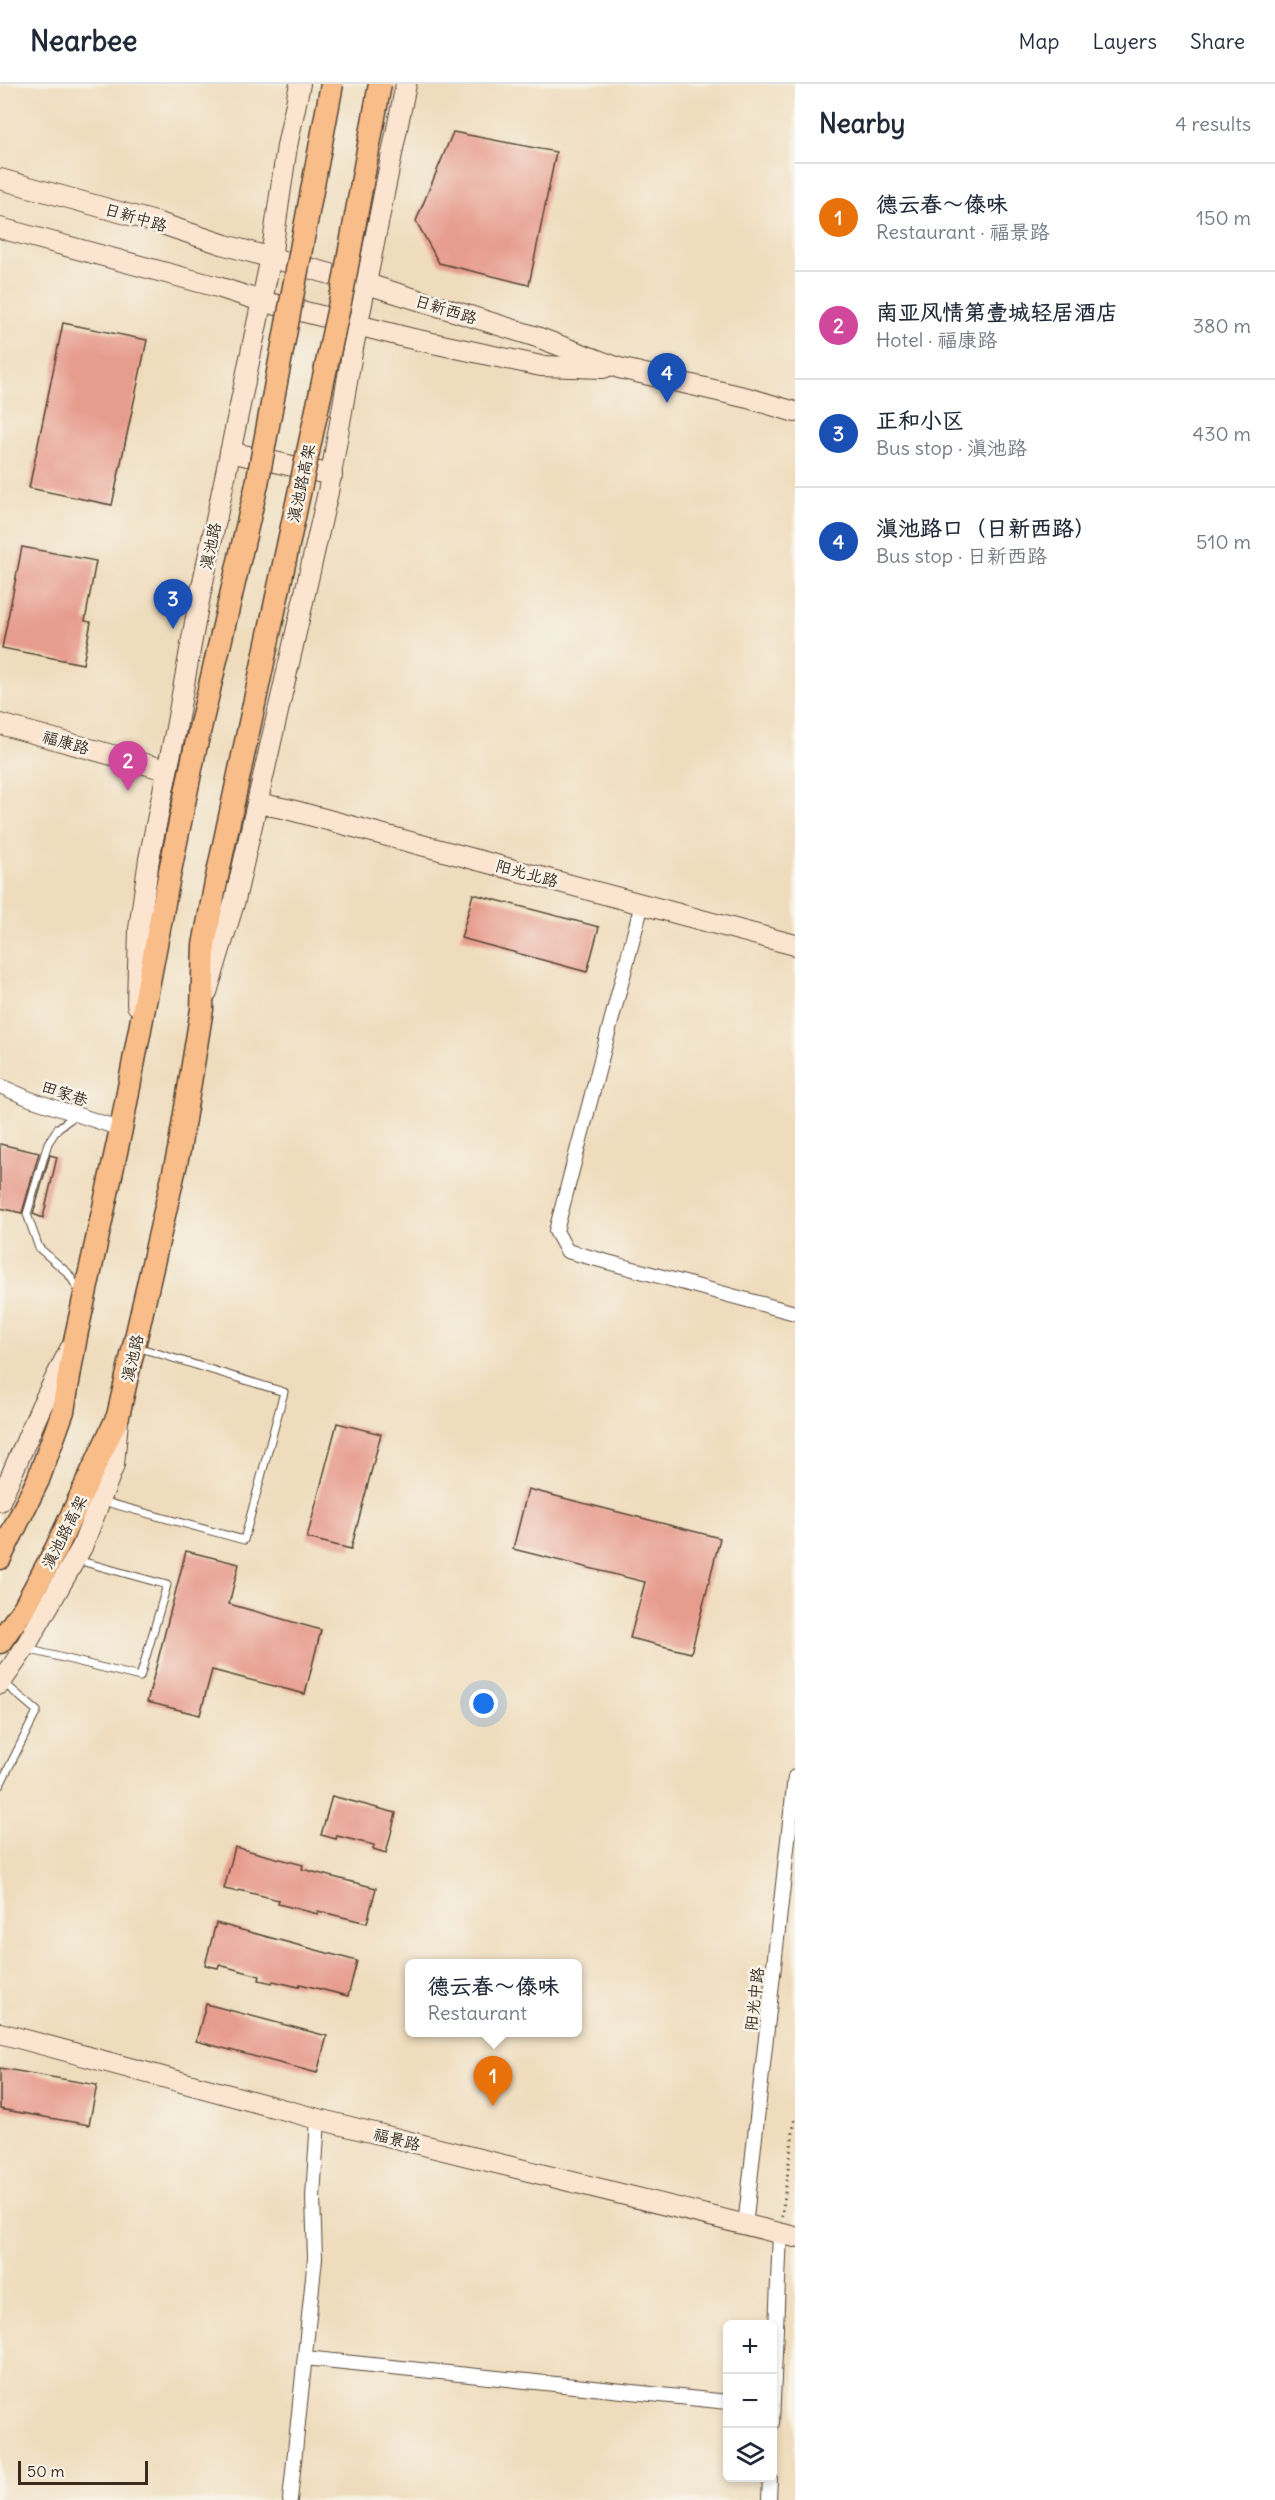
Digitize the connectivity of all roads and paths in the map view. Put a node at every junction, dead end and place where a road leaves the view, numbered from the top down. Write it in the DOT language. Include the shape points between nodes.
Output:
graph roads {
  1 [pos="300,84"];
  2 [pos="332,84"];
  3 [pos="380,84"];
  4 [pos="406,84"];
  5 [pos="0,179"];
  6 [pos="0,228"];
  7 [pos="270,257"];
  8 [pos="367,284"];
  9 [pos="261,301"];
  10 [pos="358,325"];
  11 [pos="619,368"];
  12 [pos="795,412"];
  13 [pos="230,452"];
  14 [pos="332,475"];
  15 [pos="0,724"];
  16 [pos="166,770"];
  17 [pos="257,803"];
  18 [pos="216,882"];
  19 [pos="642,904"];
  20 [pos="795,945"];
  21 [pos="202,1009"];
  22 [pos="136,1046"];
  23 [pos="0,1086"];
  24 [pos="76,1115"];
  25 [pos="121,1129"];
  26 [pos="84,1299"];
  27 [pos="795,1313"];
  28 [pos="76,1336"];
  29 [pos="135,1346"];
  30 [pos="118,1416"];
  31 [pos="100,1500"];
  32 [pos="0,1501"];
  33 [pos="0,1558"];
  34 [pos="75,1559"];
  35 [pos="0,1642"];
  36 [pos="24,1648"];
  37 [pos="1,1682"];
  38 [pos="795,1777"];
  39 [pos="0,1785"];
  40 [pos="0,2033"];
  41 [pos="795,2115"];
  42 [pos="318,2119"];
  43 [pos="745,2226"];
  44 [pos="788,2236"];
  45 [pos="305,2358"];
  46 [pos="776,2374"];
  47 [pos="723,2401"];
  48 [pos="770,2482"];
  49 [pos="290,2500"];
  50 [pos="769,2500"];
  1 -- 7 [label="street, 滇池路"];
  2 -- 22 [label="main road, 滇池路, bridge" via="257,484 194,754"];
  3 -- 18 [label="main road, 滇池路高架, bridge" via="343,288"];
  4 -- 8 [label="street, 滇池路"];
  5 -- 7 [label="street, 日新中路"];
  6 -- 9 [label="street"];
  7 -- 8 [label="street, 日新西路"];
  7 -- 9 [label="street, 滇池路"];
  8 -- 10 [label="street, 滇池路"];
  8 -- 11 [label="street, 日新西路"];
  9 -- 10 [label="street, 日新西路"];
  9 -- 13 [label="street, 滇池路"];
  10 -- 11 [label="street, 日新西路" via="541,366"];
  10 -- 14 [label="street, 滇池路"];
  11 -- 12 [label="street, 日新西路"];
  13 -- 14 [label="street"];
  13 -- 16 [label="street, 滇池路"];
  14 -- 17 [label="street, 滇池路"];
  15 -- 16 [label="street, 福康路"];
  16 -- 22 [label="street, 滇池路" via="139,930"];
  17 -- 19 [label="street, 阳光北路"];
  17 -- 21 [label="street, 滇池路" via="235,900"];
  18 -- 21 [label="main road, 滇池路" via="204,945"];
  19 -- 20 [label="street, 阳光北路"];
  19 -- 27 [label="street" via="556,1232 567,1251"];
  21 -- 29 [label="main road, 滇池路" via="179,1150"];
  22 -- 25 [label="main road, 滇池路"];
  23 -- 24 [label="street, 田家巷"];
  24 -- 25 [label="street, 田家巷"];
  24 -- 26 [label="lane" via="58,1128 48,1143 27,1214 39,1248 68,1273"];
  25 -- 26 [label="main road, 滇池路"];
  26 -- 28 [label="main road, 滇池路"];
  28 -- 32 [label="street, 滇池路"];
  28 -- 33 [label="main road, 滇池路" via="63,1411 38,1480"];
  29 -- 30 [label="main road, 滇池路"];
  29 -- 31 [label="lane" via="284,1392 244,1540"];
  30 -- 31 [label="street, 滇池路" via="114,1465"];
  30 -- 35 [label="main road, 滇池路高架" via="56,1550"];
  31 -- 34 [label="street, 滇池路"];
  34 -- 36 [label="street, 滇池路"];
  34 -- 36 [label="lane" via="167,1586 140,1677"];
  36 -- 37 [label="street, 滇池路"];
  37 -- 39 [label="lane" via="37,1711"];
  38 -- 43 [label="street, 阳光中路"];
  40 -- 42 [label="street, 福景路"];
  41 -- 44 [label="path"];
  42 -- 43 [label="street, 福景路"];
  42 -- 45 [label="street" via="313,2198 315,2258"];
  43 -- 44 [label="street, 福景路"];
  44 -- 46 [label="street"];
  45 -- 47 [label="street"];
  45 -- 49 [label="street"];
  48 -- 50 [label="street"];
}
